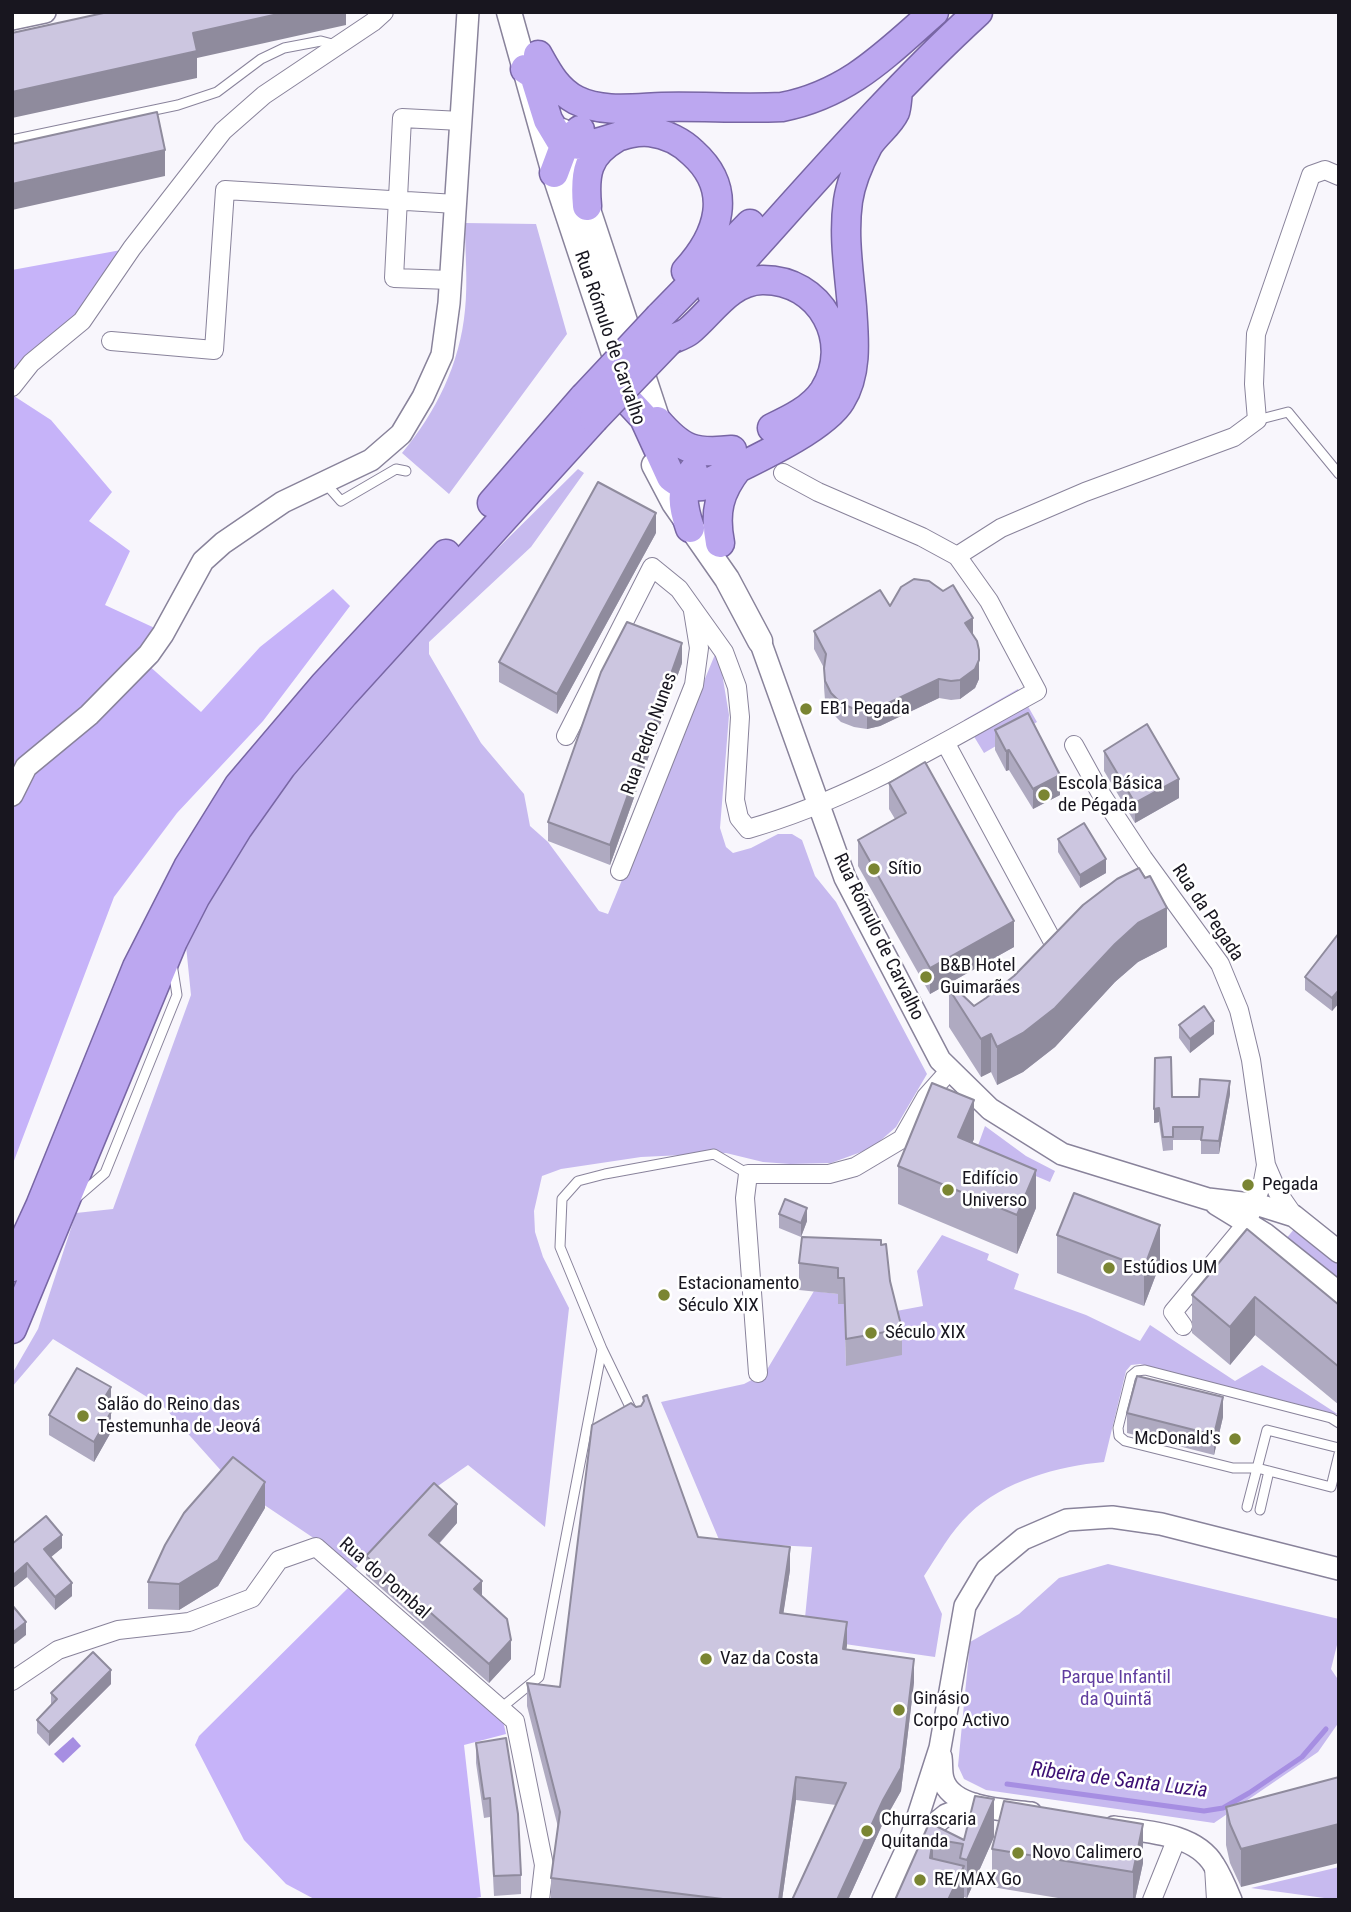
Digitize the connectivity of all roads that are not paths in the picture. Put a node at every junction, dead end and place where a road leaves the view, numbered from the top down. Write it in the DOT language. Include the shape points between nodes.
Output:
graph roads {
  1 [pos="45,12"];
  2 [pos="384,12"];
  3 [pos="468,12"];
  4 [pos="509,12"];
  5 [pos="521,12"];
  6 [pos="934,12"];
  7 [pos="951,12"];
  8 [pos="978,12"];
  9 [pos="12,19"];
  10 [pos="338,46"];
  11 [pos="532,62"];
  12 [pos="898,91"];
  13 [pos="639,109"];
  14 [pos="461,121"];
  15 [pos="620,135"];
  16 [pos="12,139"];
  17 [pos="566,141"];
  18 [pos="554,173"];
  19 [pos="1339,176"];
  20 [pos="397,200"];
  21 [pos="456,204"];
  22 [pos="587,206"];
  23 [pos="450,280"];
  24 [pos="664,328"];
  25 [pos="111,341"];
  26 [pos="12,387"];
  27 [pos="631,404"];
  28 [pos="589,408"];
  29 [pos="1257,420"];
  30 [pos="657,421"];
  31 [pos="735,458"];
  32 [pos="406,471"];
  33 [pos="783,473"];
  34 [pos="1339,474"];
  35 [pos="325,482"];
  36 [pos="685,485"];
  37 [pos="690,528"];
  38 [pos="720,542"];
  39 [pos="957,555"];
  40 [pos="692,607"];
  41 [pos="760,641"];
  42 [pos="566,736"];
  43 [pos="945,742"];
  44 [pos="1074,745"];
  45 [pos="12,795"];
  46 [pos="819,806"];
  47 [pos="620,871"];
  48 [pos="1053,942"];
  49 [pos="950,1070"];
  50 [pos="1266,1164"];
  51 [pos="748,1174"];
  52 [pos="1208,1199"];
  53 [pos="1253,1207"];
  54 [pos="1294,1216"];
  55 [pos="1274,1241"];
  56 [pos="1339,1252"];
  57 [pos="12,1267"];
  58 [pos="1339,1293"];
  59 [pos="1184,1326"];
  60 [pos="12,1329"];
  61 [pos="602,1349"];
  62 [pos="758,1373"];
  63 [pos="1206,1386"];
  64 [pos="1185,1390"];
  65 [pos="637,1423"];
  66 [pos="1339,1423"];
  67 [pos="1339,1448"];
  68 [pos="1339,1454"];
  69 [pos="1257,1468"];
  70 [pos="1269,1472"];
  71 [pos="1247,1507"];
  72 [pos="1260,1510"];
  73 [pos="1339,1569"];
  74 [pos="12,1681"];
  75 [pos="501,1708"];
  76 [pos="940,1748"];
  77 [pos="974,1804"];
  78 [pos="1052,1817"];
  79 [pos="1089,1823"];
  80 [pos="1177,1838"];
  81 [pos="909,1844"];
  82 [pos="1214,1863"];
  83 [pos="540,1900"];
  84 [pos="883,1900"];
  85 [pos="1152,1900"];
  86 [pos="1216,1900"];
  87 [pos="1231,1900"];
  1 -- 9 [label="street"];
  2 -- 10 [label="street"];
  3 -- 14 [label="street"];
  4 -- 11 [label="main road, Rua Rómulo de Carvalho"];
  5 -- 11 [label="main road, Rua Rómulo de Carvalho"];
  6 -- 13 [label="highway" via="881,61 828,94 804,103 753,109"];
  7 -- 24 [label="highway" via="726,250"];
  8 -- 12 [label="highway"];
  10 -- 16 [label="lane" via="321,41 284,48 217,92 178,106"];
  10 -- 26 [label="street" via="264,95 223,131 82,321 31,363"];
  11 -- 13 [label="highway" via="578,101"];
  11 -- 17 [label="highway" via="548,120 554,133"];
  11 -- 18 [label="main road, Rua Rómulo de Carvalho"];
  12 -- 24 [label="highway"];
  12 -- 31 [label="highway" via="895,112 869,144 849,194 846,234 854,346 842,400 818,425"];
  13 -- 17 [label="highway" via="580,130"];
  14 -- 20 [label="street" via="402,118"];
  14 -- 21 [label="street"];
  15 -- 17 [label="highway" via="583,145"];
  15 -- 22 [label="highway" via="592,160 585,187"];
  15 -- 24 [label="highway" via="648,131 677,141 711,171 719,196 713,231 693,264 660,300"];
  17 -- 18 [label="highway"];
  17 -- 22 [label="main road, Rua Rómulo de Carvalho"];
  18 -- 27 [label="main road, Rua Rómulo de Carvalho"];
  19 -- 29 [label="street" via="1325,170 1311,175 1256,334"];
  20 -- 21 [label="street"];
  20 -- 23 [label="street" via="394,278"];
  20 -- 25 [label="street" via="225,190 214,350"];
  21 -- 23 [label="street"];
  22 -- 30 [label="main road, Rua Rómulo de Carvalho"];
  23 -- 35 [label="street" via="442,355 424,397 401,434 371,460"];
  24 -- 28 [label="highway, bridge"];
  24 -- 31 [label="highway" via="688,333 724,297 741,285 762,280 786,284 807,295 831,324 837,354 823,392 812,405"];
  27 -- 36 [label="highway" via="644,418 671,477"];
  27 -- 37 [label="main road, Rua Rómulo de Carvalho" via="658,474"];
  28 -- 57 [label="highway" via="491,505 324,685 239,785 188,867 137,967"];
  28 -- 60 [label="highway" via="282,766 237,828 173,941"];
  29 -- 34 [label="lane" via="1288,412"];
  29 -- 39 [label="street" via="1234,437 1001,528"];
  30 -- 31 [label="highway" via="691,450"];
  30 -- 36 [label="main road, Rua Rómulo de Carvalho"];
  31 -- 36 [label="highway" via="702,486"];
  31 -- 38 [label="highway" via="718,500"];
  32 -- 35 [label="lane" via="396,469 341,501"];
  33 -- 39 [label="street"];
  35 -- 45 [label="street" via="283,502 204,561 149,654 89,715 26,767"];
  36 -- 37 [label="highway" via="683,509"];
  36 -- 38 [label="main road, Rua Rómulo de Carvalho"];
  37 -- 41 [label="main road, Rua Rómulo de Carvalho" via="727,579"];
  38 -- 41 [label="main road, Rua Rómulo de Carvalho" via="746,593"];
  39 -- 43 [label="street" via="989,601 1037,691"];
  40 -- 42 [label="street" via="652,566"];
  40 -- 46 [label="street" via="724,652 737,687 740,717 735,800 739,818 748,829"];
  40 -- 47 [label="street, Rua Pedro Nunes" via="699,648 694,685"];
  41 -- 46 [label="street, Rua Rómulo de Carvalho"];
  43 -- 46 [label="street"];
  43 -- 48 [label="street"];
  44 -- 50 [label="street, Rua da Pegada" via="1143,858 1220,964 1239,1010 1251,1060"];
  46 -- 49 [label="street, Rua Rómulo de Carvalho" via="845,878 940,1060"];
  49 -- 51 [label="street" via="926,1097 902,1139 855,1167 829,1174"];
  49 -- 52 [label="street, Rua Rómulo de Carvalho" via="990,1109 1062,1154"];
  50 -- 53 [label="street"];
  50 -- 54 [label="street"];
  51 -- 61 [label="lane" via="714,1154 578,1181 562,1199 560,1247"];
  51 -- 62 [label="street" via="745,1198"];
  52 -- 53 [label="street"];
  52 -- 53 [label="street"];
  53 -- 54 [label="street"];
  53 -- 55 [label="street"];
  53 -- 59 [label="street" via="1173,1312"];
  54 -- 55 [label="street" via="1280,1224"];
  54 -- 56 [label="street"];
  55 -- 58 [label="street"];
  61 -- 65 [label="lane"];
  61 -- 75 [label="lane" via="539,1677"];
  63 -- 64 [label="lane"];
  63 -- 66 [label="lane"];
  63 -- 69 [label="lane" via="1137,1371 1131,1376 1119,1436 1233,1468"];
  67 -- 69 [label="lane" via="1267,1430"];
  68 -- 70 [label="lane" via="1331,1487"];
  69 -- 70 [label="lane"];
  69 -- 71 [label="lane"];
  70 -- 72 [label="lane"];
  73 -- 76 [label="street" via="1161,1524 1112,1517 1067,1520 1023,1539 987,1569 965,1606"];
  74 -- 75 [label="street, Rua do Pombal" via="58,1650 118,1630 190,1622 251,1598 279,1560 316,1547"];
  75 -- 83 [label="street, Rua do Pombal" via="515,1721 518,1734 544,1865"];
  76 -- 77 [label="street" via="943,1782 957,1799"];
  76 -- 81 [label="street"];
  77 -- 78 [label="street"];
  77 -- 81 [label="street" via="946,1815"];
  79 -- 80 [label="street"];
  80 -- 82 [label="street"];
  80 -- 85 [label="street"];
  81 -- 84 [label="street"];
  82 -- 86 [label="street"];
  82 -- 87 [label="street"];
}
